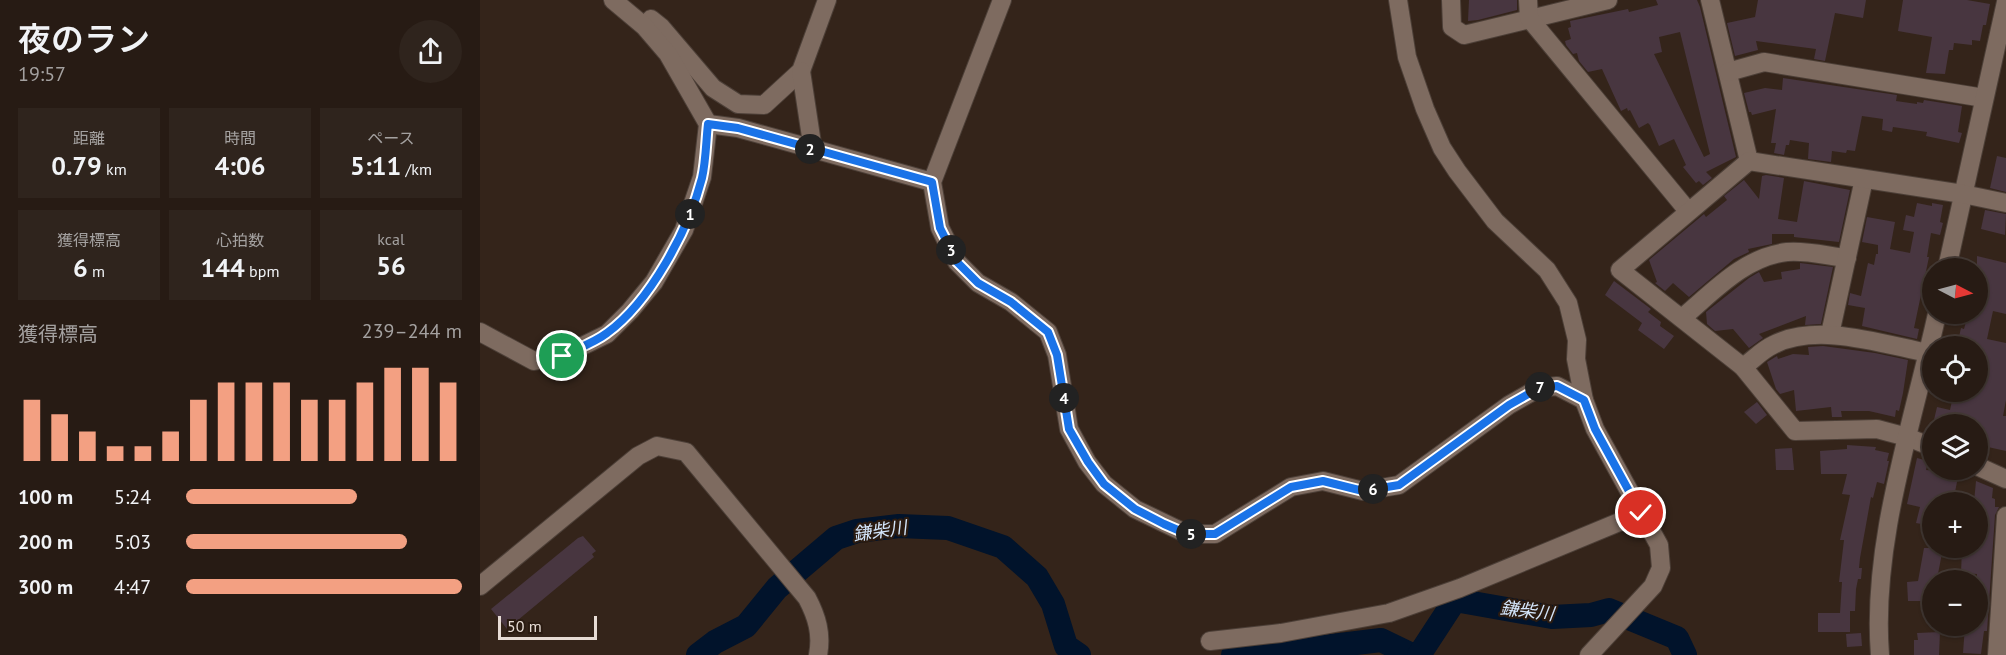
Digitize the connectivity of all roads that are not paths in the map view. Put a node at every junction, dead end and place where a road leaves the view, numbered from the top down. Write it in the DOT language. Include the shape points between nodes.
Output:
graph roads {
  1 [pos="619,0"];
  2 [pos="827,0"];
  3 [pos="1002,0"];
  4 [pos="1398,0"];
  5 [pos="1451,0"];
  6 [pos="1528,0"];
  7 [pos="1608,0"];
  8 [pos="1710,0"];
  9 [pos="2006,2"];
  10 [pos="1529,18"];
  11 [pos="801,72"];
  12 [pos="1728,72"];
  13 [pos="1984,98"];
  14 [pos="708,124"];
  15 [pos="813,150"];
  16 [pos="1749,161"];
  17 [pos="1864,179"];
  18 [pos="932,182"];
  19 [pos="1963,194"];
  20 [pos="2006,203"];
  21 [pos="1688,211"];
  22 [pos="1847,258"];
  23 [pos="1949,258"];
  24 [pos="1682,318"];
  25 [pos="480,332"];
  26 [pos="1830,334"];
  27 [pos="1922,351"];
  28 [pos="1743,367"];
  29 [pos="1922,376"];
  30 [pos="1584,400"];
  31 [pos="1907,436"];
  32 [pos="1922,443"];
  33 [pos="1988,471"];
  34 [pos="2006,479"];
  35 [pos="1641,513"];
  36 [pos="2006,516"];
  37 [pos="480,586"];
  38 [pos="1210,641"];
  39 [pos="818,655"];
  40 [pos="1589,655"];
  41 [pos="1881,655"];
  42 [pos="1998,655"];
  1 -- 11 [label="street" via="661,27 713,88 738,104 764,105"];
  1 -- 14 [label="street" via="668,54"];
  2 -- 11 [label="street"];
  3 -- 18 [label="street"];
  4 -- 30 [label="street" via="1407,57 1442,148 1496,221 1547,270 1568,303"];
  5 -- 10 [label="street" via="1452,27 1464,35"];
  6 -- 10 [label="street"];
  7 -- 10 [label="street"];
  8 -- 12 [label="street"];
  9 -- 13 [label="street"];
  10 -- 21 [label="street"];
  11 -- 15 [label="street"];
  12 -- 13 [label="street" via="1764,62"];
  12 -- 16 [label="street"];
  13 -- 19 [label="street"];
  14 -- 15 [label="street" via="738,128"];
  14 -- 25 [label="street" via="702,177 684,230 654,282 607,334 562,356 534,361"];
  15 -- 18 [label="street"];
  16 -- 17 [label="street"];
  16 -- 21 [label="street"];
  17 -- 19 [label="street"];
  17 -- 22 [label="street"];
  18 -- 30 [label="street" via="940,228 957,262 978,283 1011,302 1048,332 1057,355 1069,429 1088,462 1104,484 1135,509 1187,534 1215,534 1291,487 1323,481 1363,491 1399,485 1509,405 1539,388 1557,386"];
  19 -- 20 [label="street"];
  19 -- 23 [label="street"];
  21 -- 24 [label="street" via="1620,270"];
  22 -- 24 [label="street" via="1789,251 1764,256 1744,266"];
  22 -- 26 [label="street"];
  24 -- 28 [label="street"];
  26 -- 27 [label="street"];
  26 -- 28 [label="street" via="1798,336 1773,345"];
  28 -- 31 [label="street" via="1795,431 1877,429"];
  29 -- 31 [label="street"];
  30 -- 35 [label="street" via="1595,429"];
  31 -- 32 [label="street"];
  31 -- 41 [label="street" via="1883,553 1879,597"];
  33 -- 34 [label="street"];
  35 -- 38 [label="street" via="1389,613 1281,633"];
  35 -- 40 [label="street" via="1659,545 1661,567 1653,586"];
  36 -- 42 [label="street"];
  37 -- 39 [label="street" via="638,456 657,447 686,452 807,598 819,625"];
}
